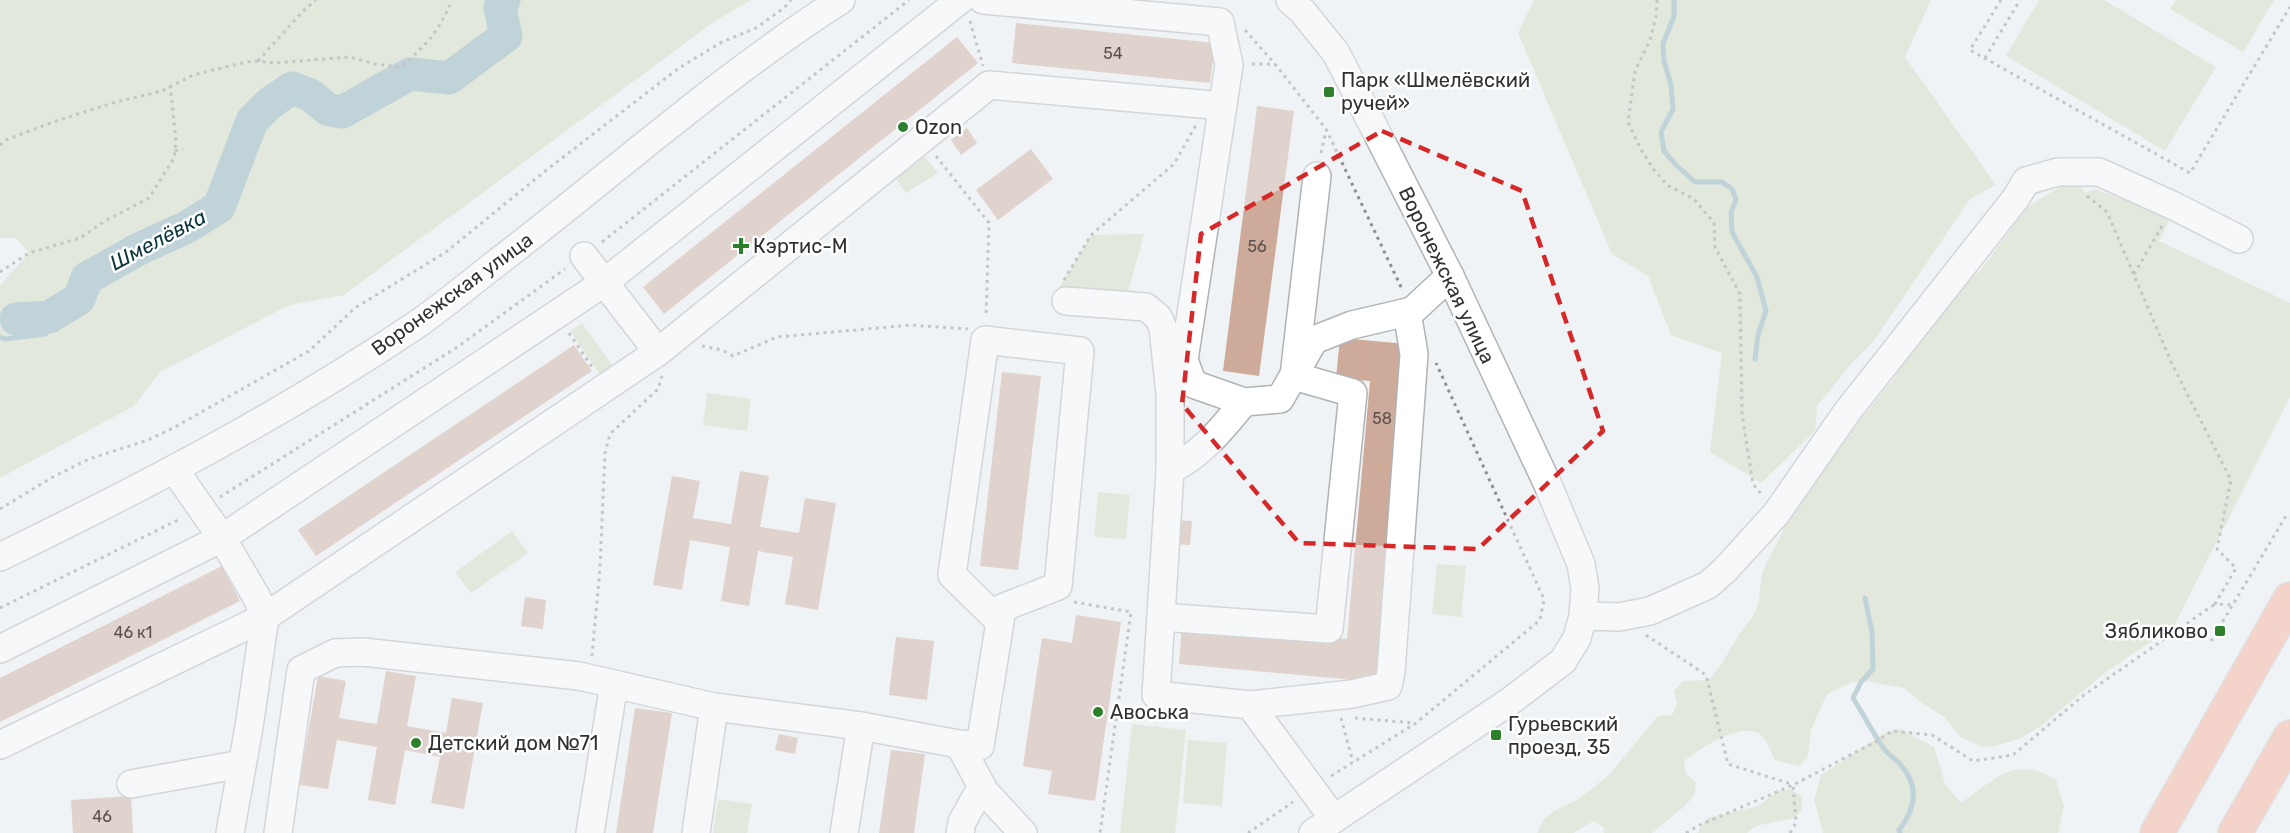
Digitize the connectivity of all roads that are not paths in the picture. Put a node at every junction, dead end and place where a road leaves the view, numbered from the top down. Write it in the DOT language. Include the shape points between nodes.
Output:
graph roads {
  1 [pos="841,0"];
  2 [pos="1290,0"];
  3 [pos="970,4"];
  4 [pos="1215,106"];
  5 [pos="1317,176"];
  6 [pos="2239,239"];
  7 [pos="584,256"];
  8 [pos="1450,276"];
  9 [pos="605,282"];
  10 [pos="1062,295"];
  11 [pos="1407,312"];
  12 [pos="658,352"];
  13 [pos="1294,376"];
  14 [pos="1244,402"];
  15 [pos="174,469"];
  16 [pos="1170,470"];
  17 [pos="222,538"];
  18 [pos="0,557"];
  19 [pos="2290,599"];
  20 [pos="1583,616"];
  21 [pos="265,617"];
  22 [pos="1161,617"];
  23 [pos="1000,622"];
  24 [pos="0,649"];
  25 [pos="602,681"];
  26 [pos="1250,705"];
  27 [pos="714,707"];
  28 [pos="861,726"];
  29 [pos="2290,737"];
  30 [pos="0,744"];
  31 [pos="959,744"];
  32 [pos="242,764"];
  33 [pos="131,784"];
  34 [pos="985,792"];
  35 [pos="1323,826"];
  36 [pos="230,833"];
  37 [pos="278,833"];
  38 [pos="590,833"];
  39 [pos="696,833"];
  40 [pos="844,833"];
  41 [pos="960,833"];
  42 [pos="1023,833"];
  43 [pos="2157,833"];
  44 [pos="2235,833"];
  1 -- 15 [label="street, Воронежская улица" via="735,73 414,326 256,424"];
  2 -- 8 [label="street, Воронежская улица" via="1336,53"];
  3 -- 4 [label="street" via="1220,22 1229,65"];
  3 -- 9 [label="street"];
  4 -- 12 [label="street" via="989,85"];
  4 -- 14 [label="street" via="1184,360 1193,384"];
  5 -- 13 [label="street"];
  6 -- 20 [label="street" via="2099,172 2058,172 2026,181 1847,412 1776,514 1725,570 1708,585 1650,611 1619,617"];
  7 -- 9 [label="street"];
  8 -- 11 [label="street"];
  8 -- 20 [label="street, Воронежская улица" via="1581,564 1585,588"];
  9 -- 12 [label="street"];
  9 -- 17 [label="street"];
  10 -- 16 [label="street" via="1146,308 1158,317 1163,328 1170,393"];
  11 -- 13 [label="street" via="1352,325 1314,340"];
  11 -- 26 [label="street" via="1413,354 1388,686 1352,694"];
  12 -- 21 [label="street"];
  13 -- 14 [label="street" via="1280,399"];
  13 -- 22 [label="street" via="1353,393 1329,629"];
  14 -- 16 [label="street" via="1214,439 1187,462"];
  15 -- 17 [label="street"];
  15 -- 18 [label="street, Воронежская улица"];
  16 -- 22 [label="street"];
  17 -- 21 [label="street"];
  17 -- 24 [label="street"];
  19 -- 43 [label="highway"];
  20 -- 35 [label="street, Воронежская улица" via="1563,661 1509,702"];
  21 -- 30 [label="street"];
  21 -- 32 [label="street"];
  22 -- 26 [label="street" via="1156,695"];
  23 -- 23 [label="street" via="1002,608 1058,586 1080,351 986,335 952,575"];
  23 -- 31 [label="street" via="980,746"];
  25 -- 27 [label="street"];
  25 -- 37 [label="street" via="363,651 334,653 301,670"];
  25 -- 38 [label="street"];
  26 -- 35 [label="street"];
  27 -- 28 [label="street"];
  27 -- 39 [label="street"];
  28 -- 31 [label="street"];
  28 -- 40 [label="street"];
  29 -- 44 [label="highway"];
  31 -- 34 [label="street"];
  32 -- 33 [label="street"];
  32 -- 36 [label="street"];
  34 -- 41 [label="street" via="977,795"];
  34 -- 42 [label="street"];
}
